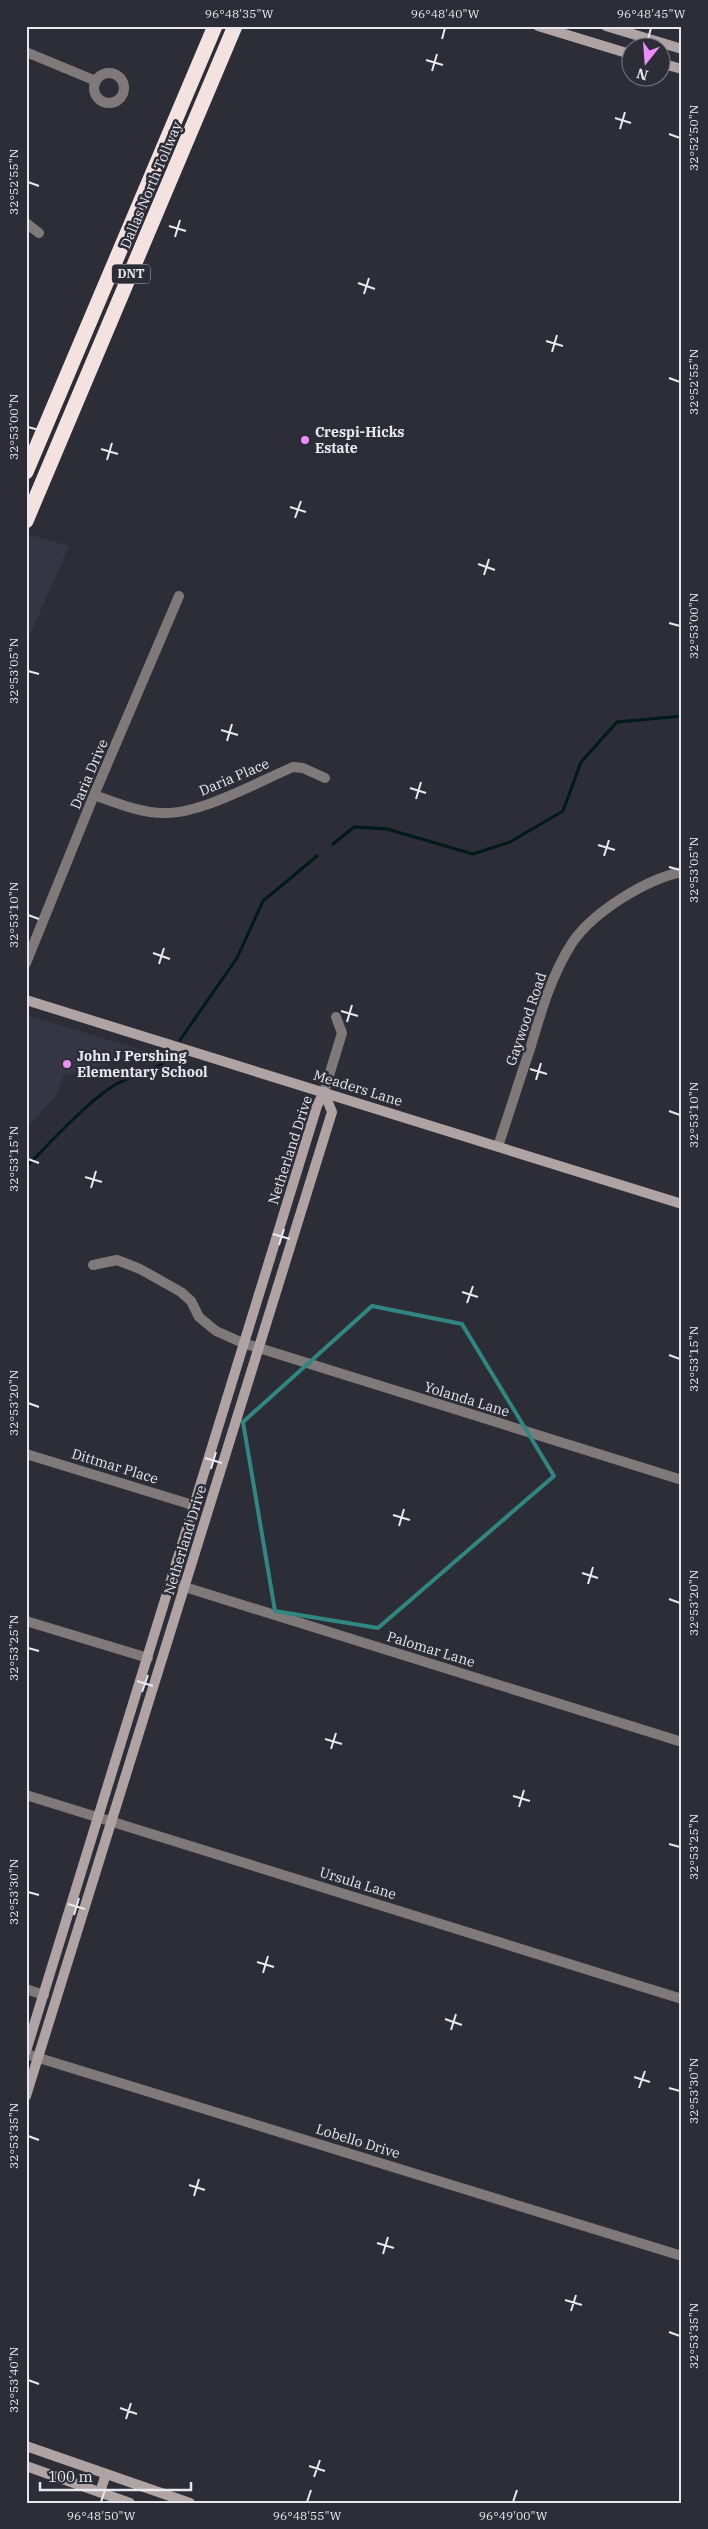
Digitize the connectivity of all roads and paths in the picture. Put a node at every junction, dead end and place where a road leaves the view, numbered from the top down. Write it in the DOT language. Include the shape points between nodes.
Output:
graph roads {
  1 [pos="214,26"];
  2 [pos="235,26"];
  3 [pos="538,26"];
  4 [pos="606,26"];
  5 [pos="682,49"];
  6 [pos="620,51"];
  7 [pos="26,52"];
  8 [pos="96,81"];
  9 [pos="26,223"];
  10 [pos="39,233"];
  11 [pos="26,472"];
  12 [pos="26,522"];
  13 [pos="179,596"];
  14 [pos="325,778"];
  15 [pos="94,795"];
  16 [pos="682,872"];
  17 [pos="26,963"];
  18 [pos="26,1000"];
  19 [pos="336,1017"];
  20 [pos="324,1092"];
  21 [pos="498,1146"];
  22 [pos="682,1204"];
  23 [pos="94,1265"];
  24 [pos="243,1343"];
  25 [pos="258,1348"];
  26 [pos="26,1454"];
  27 [pos="682,1480"];
  28 [pos="196,1506"];
  29 [pos="172,1583"];
  30 [pos="185,1587"];
  31 [pos="26,1621"];
  32 [pos="148,1658"];
  33 [pos="135,1699"];
  34 [pos="149,1704"];
  35 [pos="682,1742"];
  36 [pos="26,1795"];
  37 [pos="99,1817"];
  38 [pos="112,1821"];
  39 [pos="62,1934"];
  40 [pos="75,1939"];
  41 [pos="26,1989"];
  42 [pos="44,1995"];
  43 [pos="682,1999"];
  44 [pos="26,2052"];
  45 [pos="38,2057"];
  46 [pos="26,2096"];
  47 [pos="682,2256"];
  48 [pos="26,2446"];
  49 [pos="26,2466"];
  50 [pos="106,2474"];
  51 [pos="100,2492"];
  52 [pos="130,2503"];
  53 [pos="190,2503"];
  1 -- 11 [label="highway, Dallas North Tollway / DNT"];
  2 -- 12 [label="highway, Dallas North Tollway / DNT"];
  3 -- 6 [label="street"];
  4 -- 5 [label="street"];
  7 -- 8 [label="street"];
  9 -- 10 [label="street"];
  13 -- 15 [label="street, Daria Drive"];
  14 -- 15 [label="street, Daria Place" via="293,767 203,806 167,813 132,808"];
  15 -- 17 [label="street, Daria Drive"];
  16 -- 21 [label="street, Gaywood Road" via="659,878 630,893 592,922 574,941 548,989"];
  18 -- 20 [label="street, Meaders Lane"];
  19 -- 20 [label="street" via="342,1033"];
  20 -- 21 [label="street, Meaders Lane"];
  20 -- 24 [label="street, Netherland Drive"];
  20 -- 25 [label="street, Netherland Drive" via="332,1112"];
  21 -- 22 [label="street, Meaders Lane"];
  23 -- 24 [label="street, Yolanda Lane" via="117,1260 140,1269 181,1292 191,1301 199,1317 216,1331"];
  24 -- 25 [label="street, Yolanda Lane"];
  24 -- 28 [label="street, Netherland Drive"];
  25 -- 27 [label="street, Yolanda Lane"];
  25 -- 30 [label="street, Netherland Drive"];
  26 -- 28 [label="street, Dittmar Place"];
  28 -- 29 [label="street, Netherland Drive"];
  29 -- 30 [label="street, Palomar Lane"];
  29 -- 32 [label="street, Netherland Drive"];
  30 -- 34 [label="street, Netherland Drive"];
  30 -- 35 [label="street, Palomar Lane"];
  31 -- 32 [label="street"];
  32 -- 33 [label="street, Netherland Drive"];
  33 -- 34 [label="street"];
  33 -- 37 [label="street, Netherland Drive"];
  34 -- 38 [label="street, Netherland Drive"];
  36 -- 37 [label="street, Ursula Lane"];
  37 -- 38 [label="street, Ursula Lane"];
  37 -- 39 [label="street, Netherland Drive"];
  38 -- 40 [label="street, Netherland Drive"];
  38 -- 43 [label="street, Ursula Lane"];
  39 -- 40 [label="street"];
  39 -- 42 [label="street, Netherland Drive"];
  40 -- 45 [label="street, Netherland Drive"];
  41 -- 42 [label="street"];
  42 -- 44 [label="street, Netherland Drive"];
  44 -- 45 [label="street, Lobello Drive"];
  45 -- 46 [label="street, Netherland Drive"];
  45 -- 47 [label="street, Lobello Drive"];
  48 -- 50 [label="street"];
  49 -- 51 [label="street"];
  50 -- 51 [label="street"];
  50 -- 53 [label="street"];
  51 -- 52 [label="street"];
}
